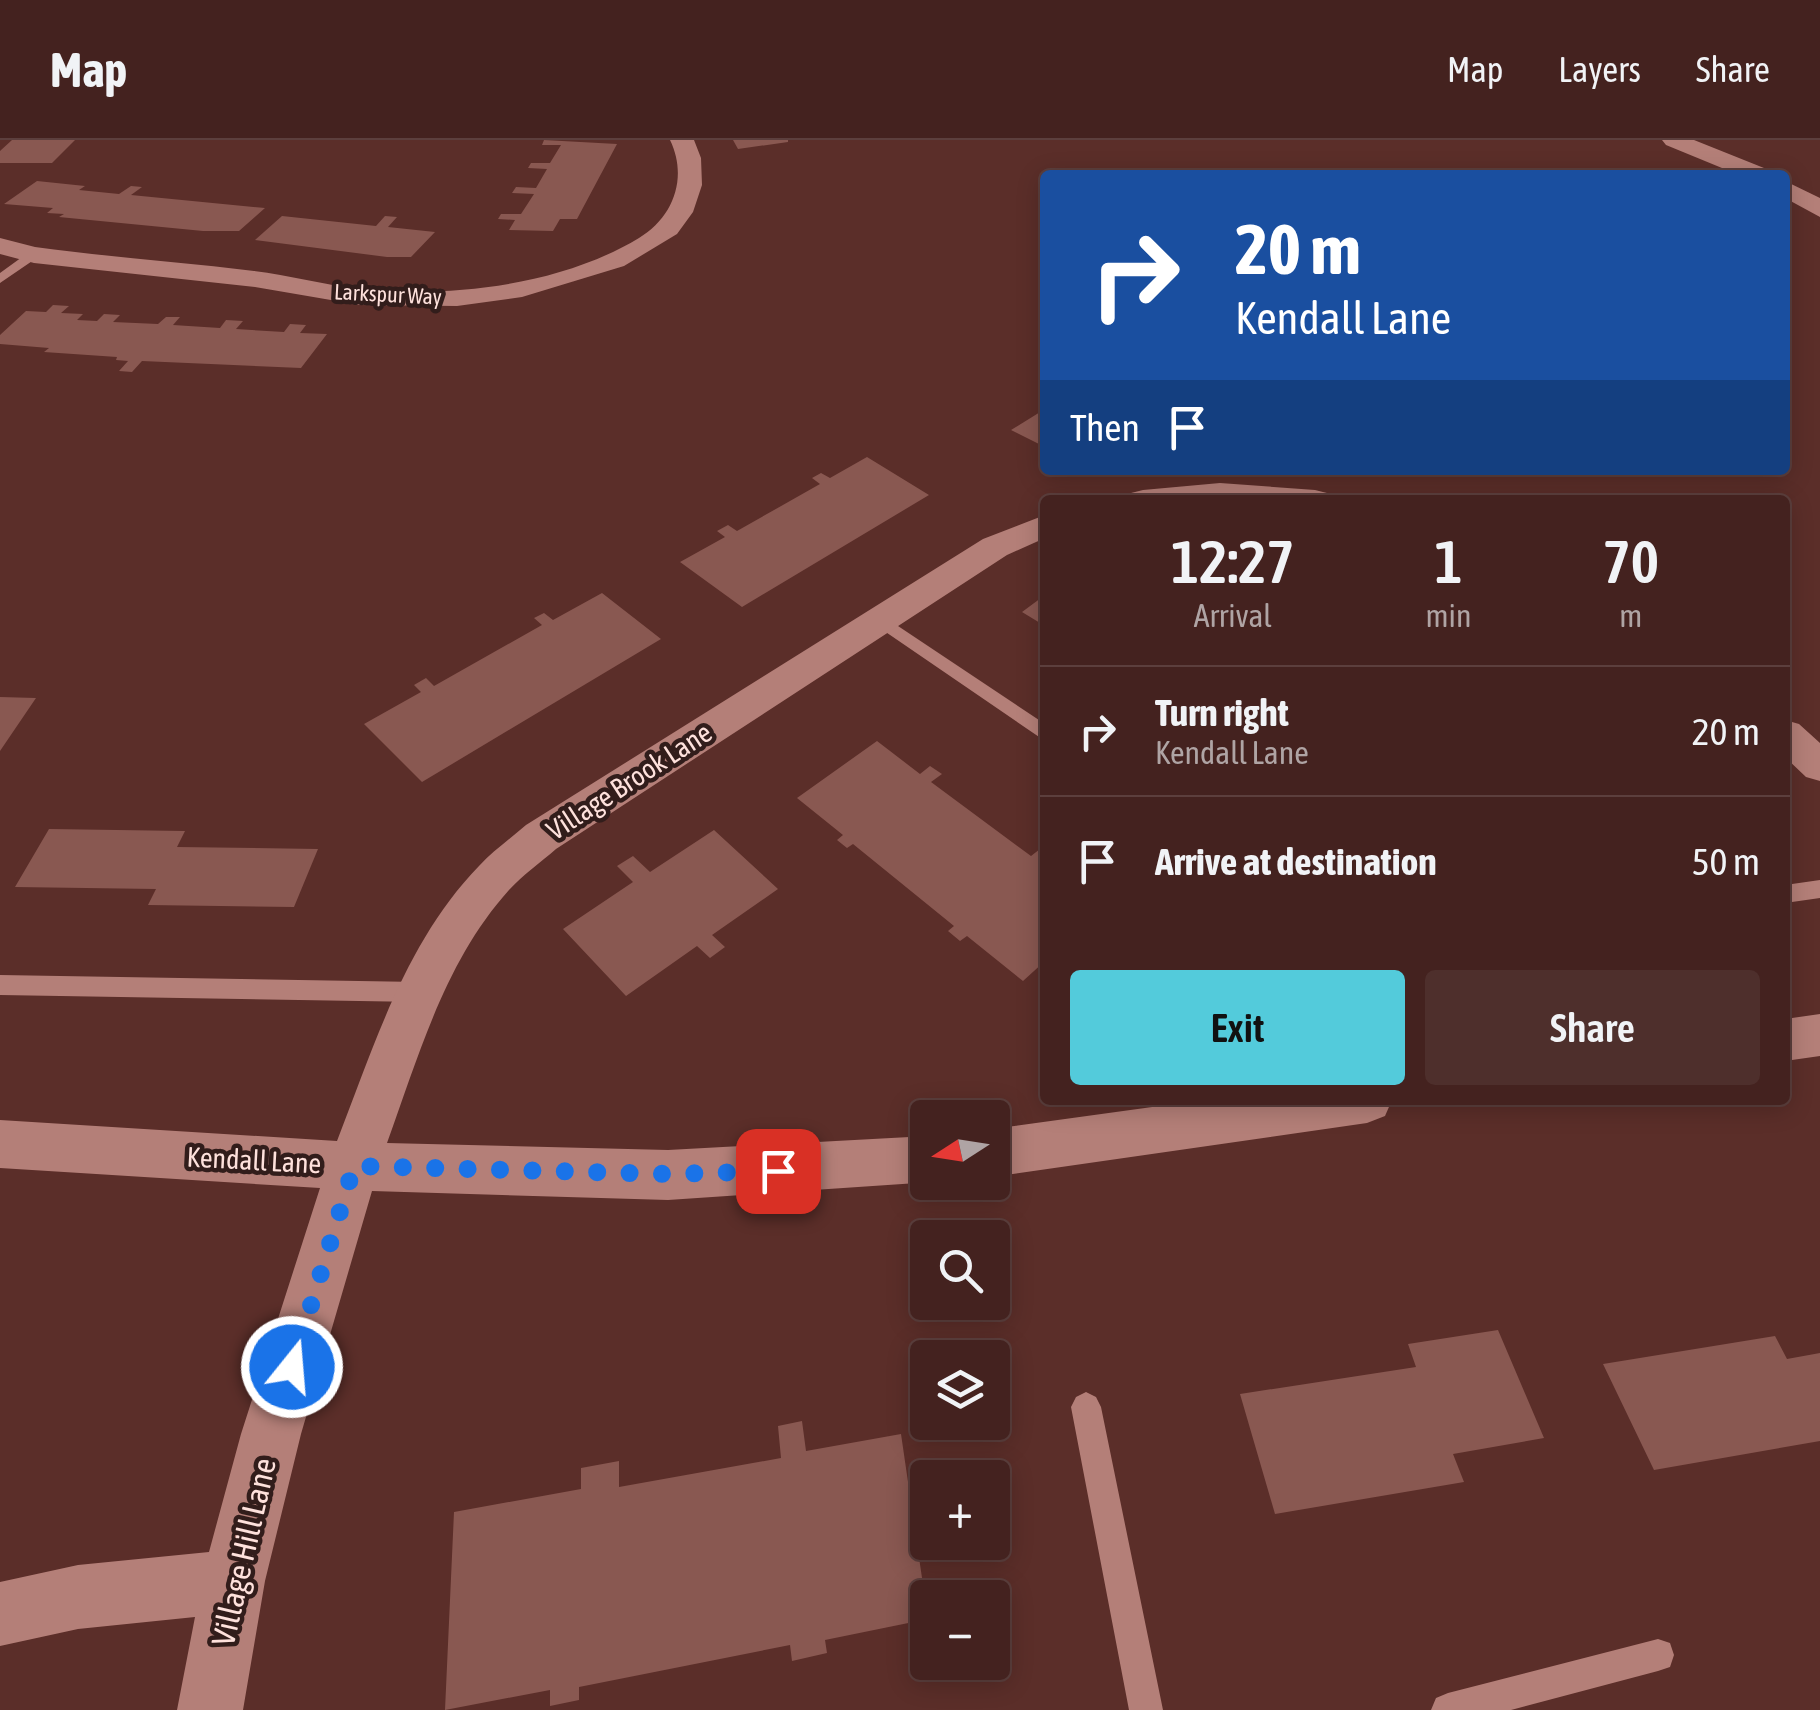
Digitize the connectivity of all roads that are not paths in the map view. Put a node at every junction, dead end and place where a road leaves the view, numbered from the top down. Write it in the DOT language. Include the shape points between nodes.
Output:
graph roads {
  1 [pos="682,140"];
  2 [pos="1674,140"];
  3 [pos="1748,170"];
  4 [pos="1790,191"];
  5 [pos="1820,210"];
  6 [pos="0,246"];
  7 [pos="34,255"];
  8 [pos="0,279"];
  9 [pos="1198,495"];
  10 [pos="1247,495"];
  11 [pos="1040,527"];
  12 [pos="880,620"];
  13 [pos="1040,731"];
  14 [pos="1790,739"];
  15 [pos="1820,766"];
  16 [pos="1820,889"];
  17 [pos="1790,893"];
  18 [pos="0,985"];
  19 [pos="419,992"];
  20 [pos="1820,1035"];
  21 [pos="1790,1039"];
  22 [pos="1331,1105"];
  23 [pos="0,1144"];
  24 [pos="1010,1150"];
  25 [pos="910,1161"];
  26 [pos="354,1166"];
  27 [pos="1086,1407"];
  28 [pos="233,1581"];
  29 [pos="0,1614"];
  30 [pos="1658,1655"];
  31 [pos="210,1710"];
  32 [pos="1146,1710"];
  33 [pos="1448,1710"];
  1 -- 7 [label="street, Larkspur Way" via="690,154 691,189 674,225 645,247 530,288 454,298 361,297"];
  2 -- 3 [label="street"];
  4 -- 5 [label="street"];
  6 -- 7 [label="street, Larkspur Way"];
  7 -- 8 [label="lane"];
  9 -- 10 [label="street"];
  11 -- 12 [label="street, Village Brook Lane" via="995,547"];
  12 -- 13 [label="lane"];
  12 -- 19 [label="street, Village Brook Lane" via="540,837 494,878"];
  14 -- 15 [label="street"];
  16 -- 17 [label="lane"];
  18 -- 19 [label="lane"];
  19 -- 26 [label="street, Village Brook Lane"];
  20 -- 21 [label="street"];
  22 -- 24 [label="street"];
  23 -- 26 [label="street, Kendall Lane"];
  25 -- 26 [label="street, Kendall Lane" via="668,1174"];
  26 -- 28 [label="street, Village Hill Lane"];
  27 -- 32 [label="lane"];
  28 -- 29 [label="street" via="78,1597"];
  28 -- 31 [label="street, Village Hill Lane"];
  30 -- 33 [label="lane"];
}
